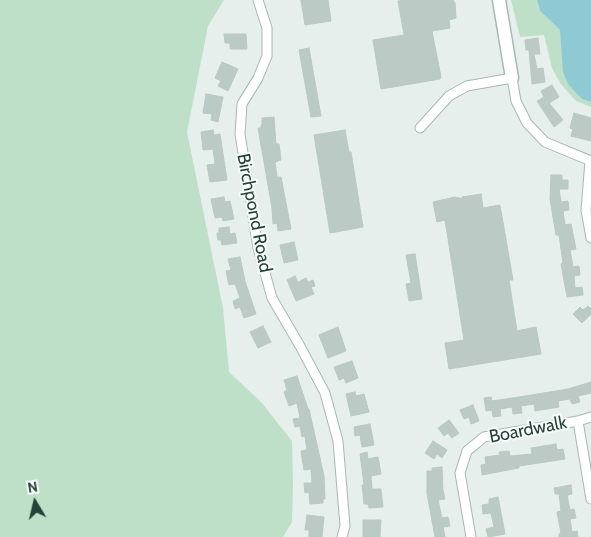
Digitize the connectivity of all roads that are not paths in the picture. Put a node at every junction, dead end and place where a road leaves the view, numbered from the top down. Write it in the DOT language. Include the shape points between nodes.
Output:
graph roads {
  1 [pos="258,0"];
  2 [pos="499,0"];
  3 [pos="512,78"];
  4 [pos="420,128"];
  5 [pos="591,161"];
  6 [pos="591,238"];
  7 [pos="591,417"];
  8 [pos="578,421"];
  9 [pos="591,499"];
  10 [pos="342,537"];
  11 [pos="471,537"];
  1 -- 10 [label="street, Birchpond Road" via="267,28 267,56 242,104 241,144 258,248 272,298 325,393 338,440 345,526"];
  2 -- 3 [label="street"];
  3 -- 4 [label="street" via="467,86 449,96"];
  3 -- 5 [label="street" via="516,101 527,123 545,142"];
  5 -- 6 [label="street" via="586,210"];
  7 -- 8 [label="street, Boardwalk"];
  8 -- 9 [label="street"];
  8 -- 11 [label="street, Boardwalk" via="484,437 467,451 460,473"];
}
